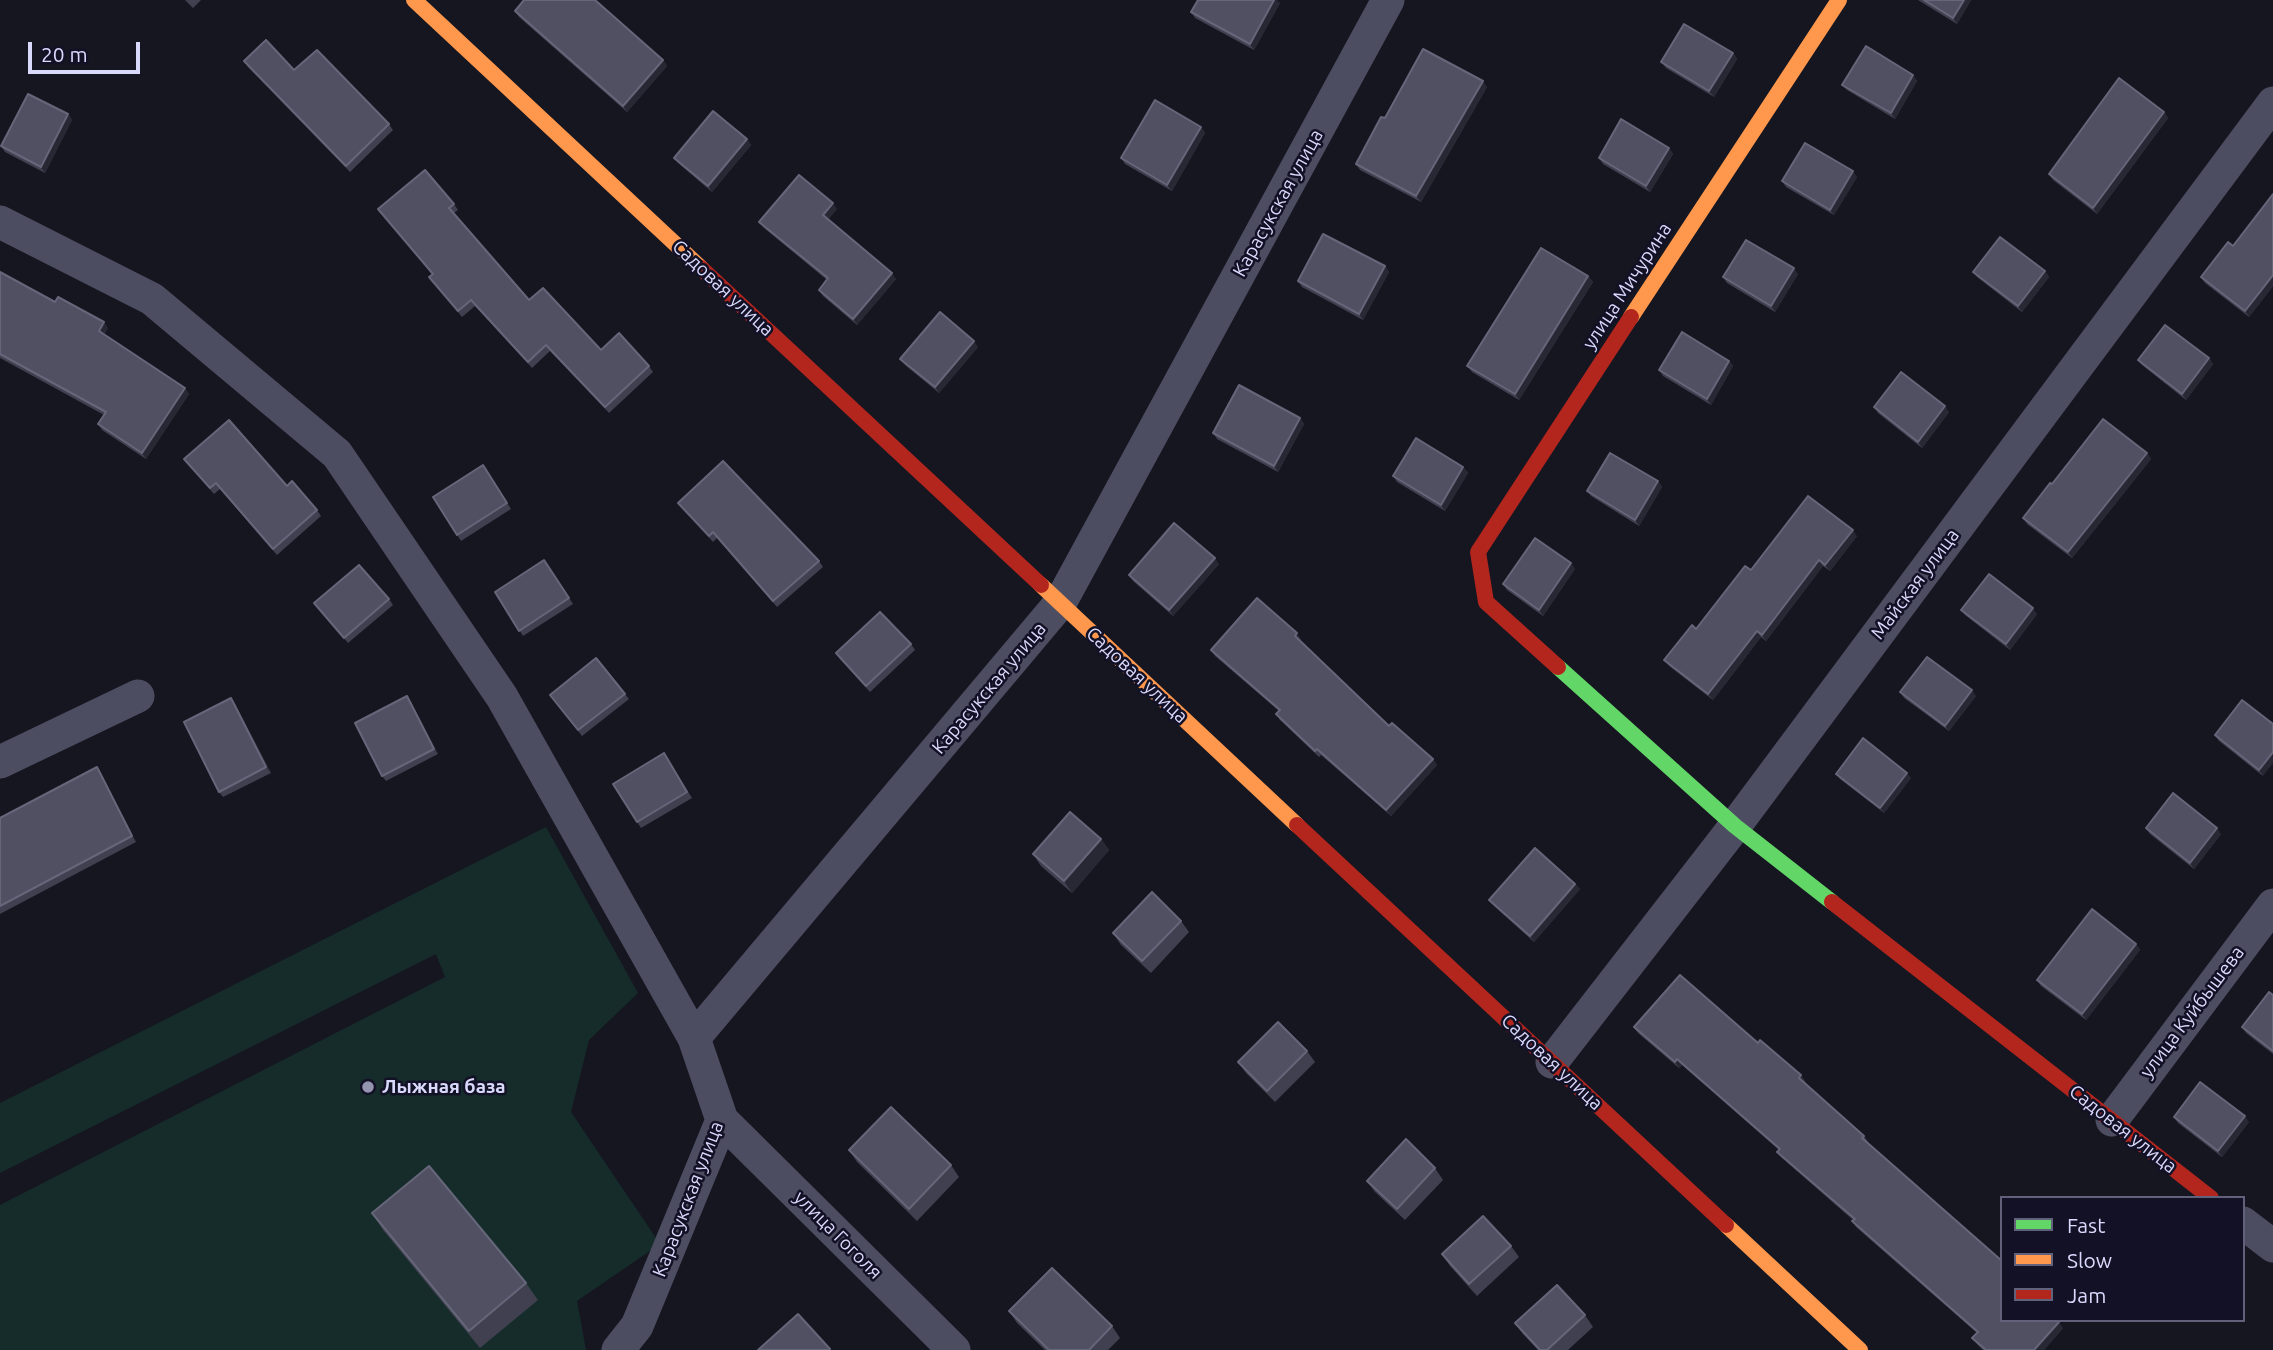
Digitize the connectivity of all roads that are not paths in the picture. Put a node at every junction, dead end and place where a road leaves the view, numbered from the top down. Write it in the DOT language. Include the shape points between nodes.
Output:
graph roads {
  1 [pos="414,0"];
  2 [pos="1388,0"];
  3 [pos="1839,0"];
  4 [pos="2273,103"];
  5 [pos="0,222"];
  6 [pos="1486,602"];
  7 [pos="1060,603"];
  8 [pos="138,696"];
  9 [pos="0,762"];
  10 [pos="1735,826"];
  11 [pos="2273,905"];
  12 [pos="694,1038"];
  13 [pos="1552,1062"];
  14 [pos="723,1120"];
  15 [pos="2112,1120"];
  16 [pos="2208,1196"];
  17 [pos="2245,1225"];
  18 [pos="2273,1246"];
  19 [pos="618,1350"];
  20 [pos="954,1350"];
  21 [pos="1860,1350"];
  1 -- 7 [label="street, Садовая улица"];
  2 -- 7 [label="street, Карасукская улица"];
  3 -- 6 [label="street, улица Мичурина" via="1478,552"];
  4 -- 10 [label="street, Майская улица"];
  5 -- 12 [label="street" via="152,299 337,454 502,697"];
  6 -- 10 [label="street, Садовая улица"];
  7 -- 12 [label="street, Карасукская улица"];
  7 -- 13 [label="street, Садовая улица"];
  8 -- 9 [label="street"];
  10 -- 13 [label="street, Майская улица"];
  10 -- 15 [label="street, Садовая улица"];
  11 -- 15 [label="street, улица Куйбышева"];
  12 -- 14 [label="street, Карасукская улица"];
  13 -- 21 [label="street, Садовая улица"];
  14 -- 19 [label="street, Карасукская улица" via="638,1326"];
  14 -- 20 [label="street, улица Гоголя"];
  15 -- 16 [label="street, Садовая улица"];
  17 -- 18 [label="street"];
}
